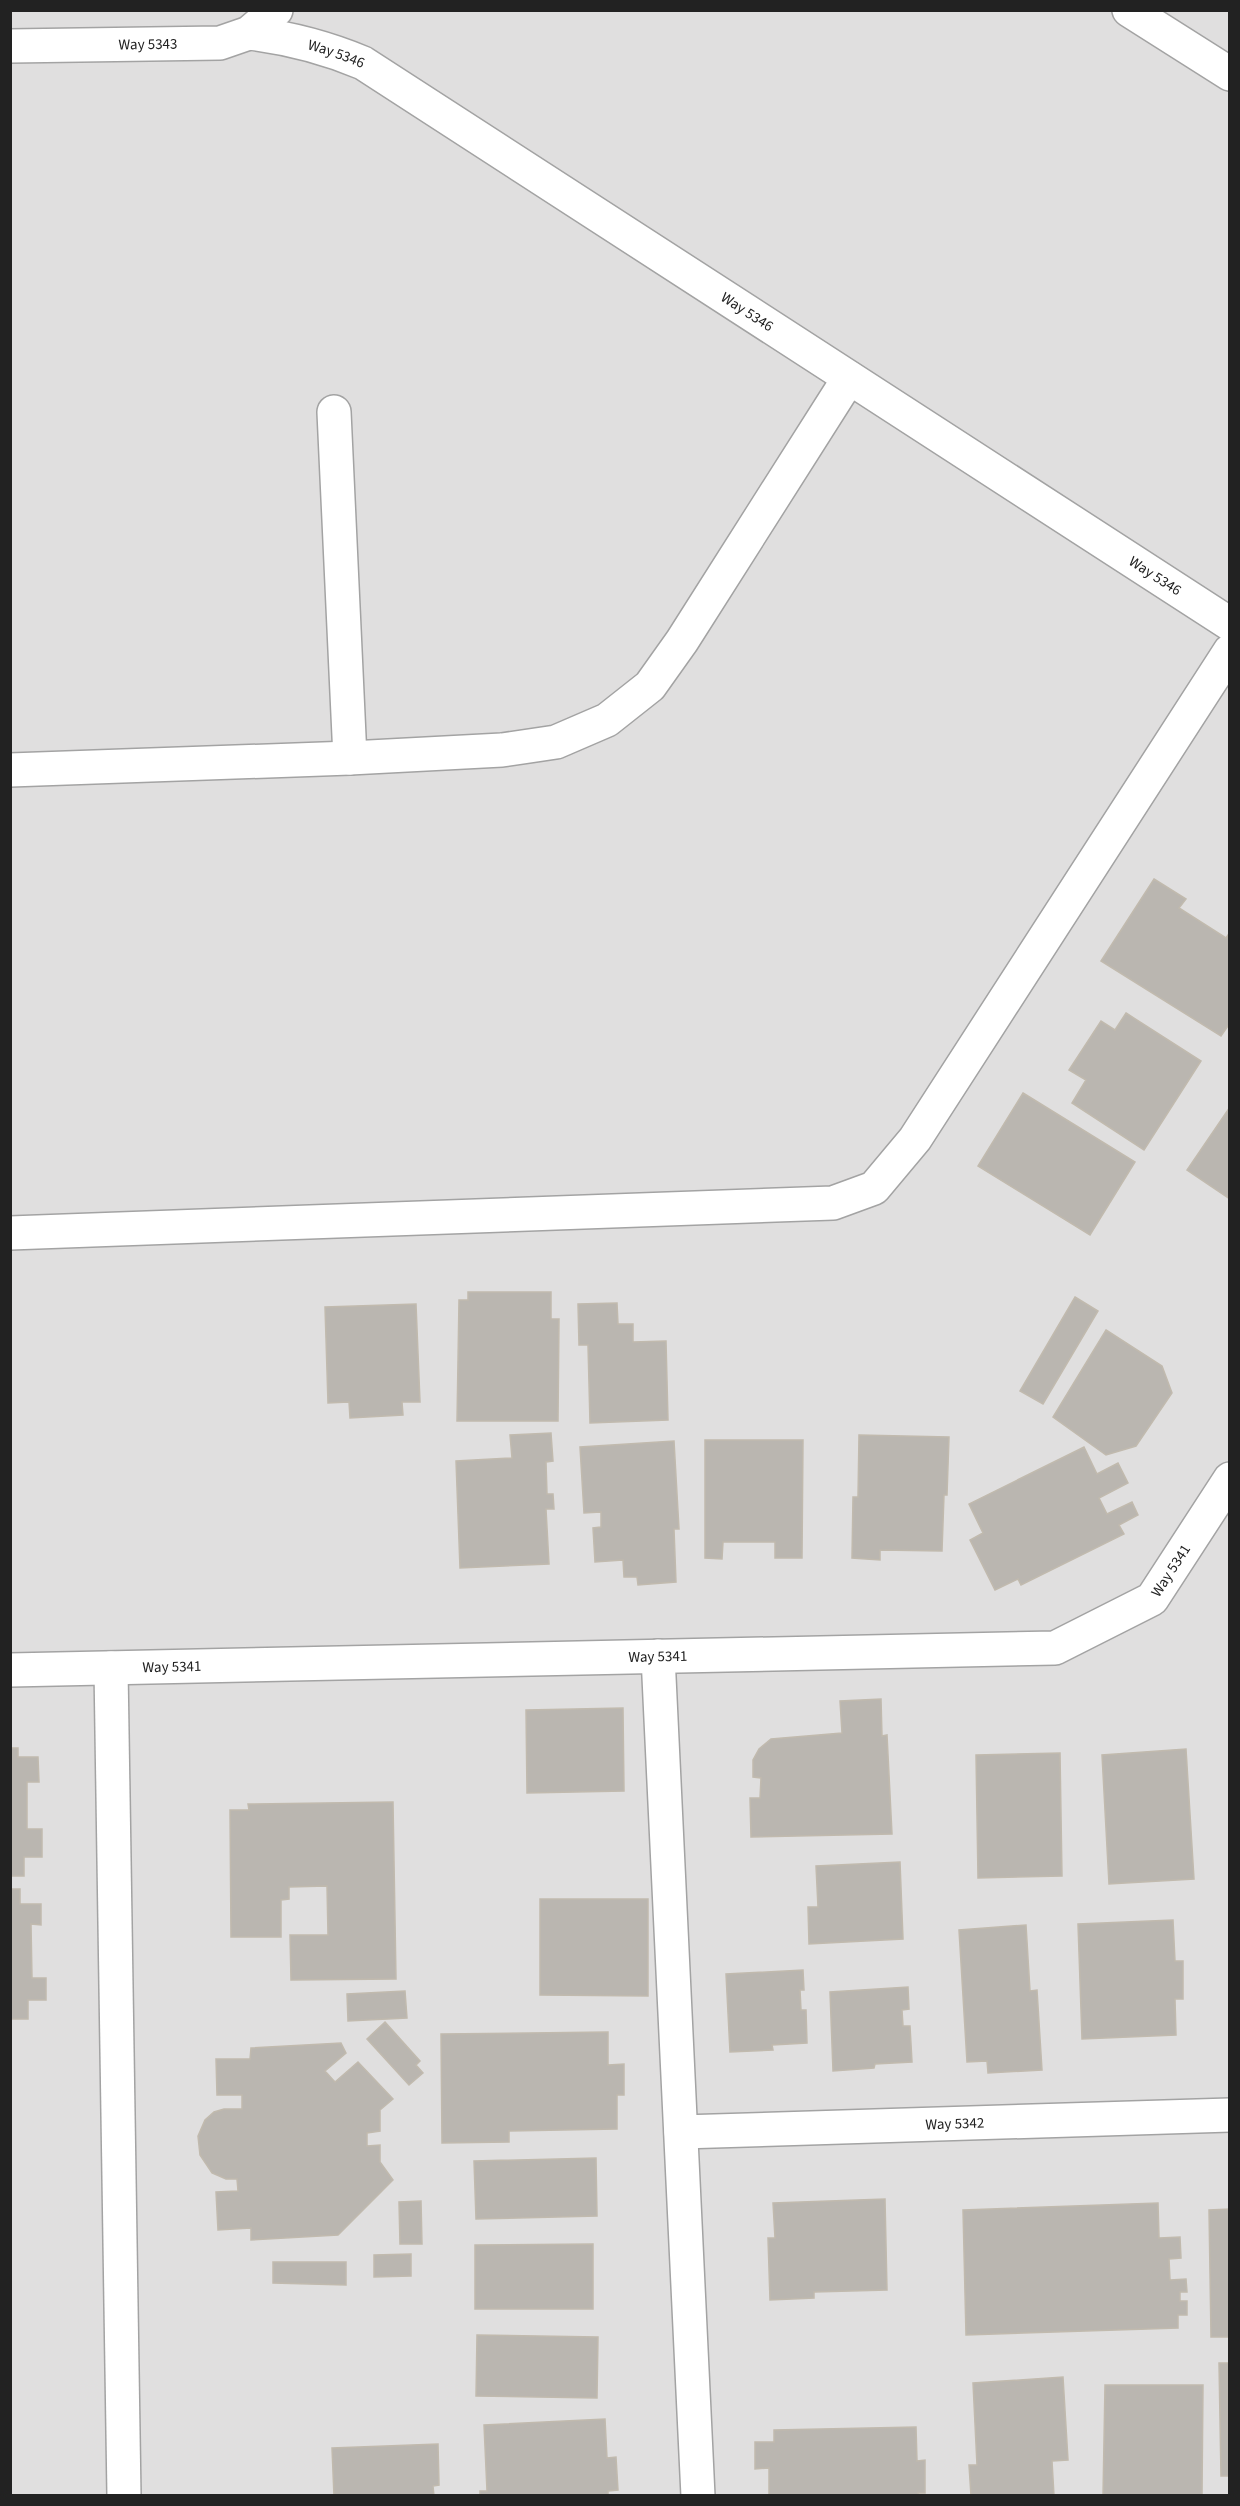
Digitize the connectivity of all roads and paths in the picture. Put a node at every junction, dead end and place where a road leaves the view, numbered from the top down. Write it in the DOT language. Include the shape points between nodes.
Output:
graph roads {
  1 [pos="276,10"];
  2 [pos="1129,10"];
  3 [pos="249,33"];
  4 [pos="10,46"];
  5 [pos="1230,74"];
  6 [pos="849,378"];
  7 [pos="333,412"];
  8 [pos="1230,624"];
  9 [pos="1230,651"];
  10 [pos="350,758"];
  11 [pos="10,770"];
  12 [pos="10,1233"];
  13 [pos="1230,1479"];
  14 [pos="658,1656"];
  15 [pos="111,1668"];
  16 [pos="10,1670"];
  17 [pos="1230,2115"];
  18 [pos="681,2132"];
  19 [pos="124,2496"];
  20 [pos="698,2496"];
  1 -- 3 [label="street, Way 5343"];
  2 -- 5 [label="street"];
  3 -- 4 [label="street, Way 5343" via="220,43"];
  3 -- 6 [label="street, Way 5346" via="317,45 363,63"];
  6 -- 8 [label="street, Way 5346"];
  6 -- 10 [label="street" via="682,641 650,686 607,720 556,742 502,750"];
  7 -- 10 [label="street"];
  9 -- 12 [label="street" via="915,1138 874,1188 833,1203"];
  10 -- 11 [label="street"];
  13 -- 14 [label="street, Way 5341" via="1152,1599 1055,1648"];
  14 -- 15 [label="street, Way 5341"];
  14 -- 18 [label="street"];
  15 -- 16 [label="street, Way 5341"];
  15 -- 19 [label="street"];
  17 -- 18 [label="street, Way 5342"];
  18 -- 20 [label="street"];
}
